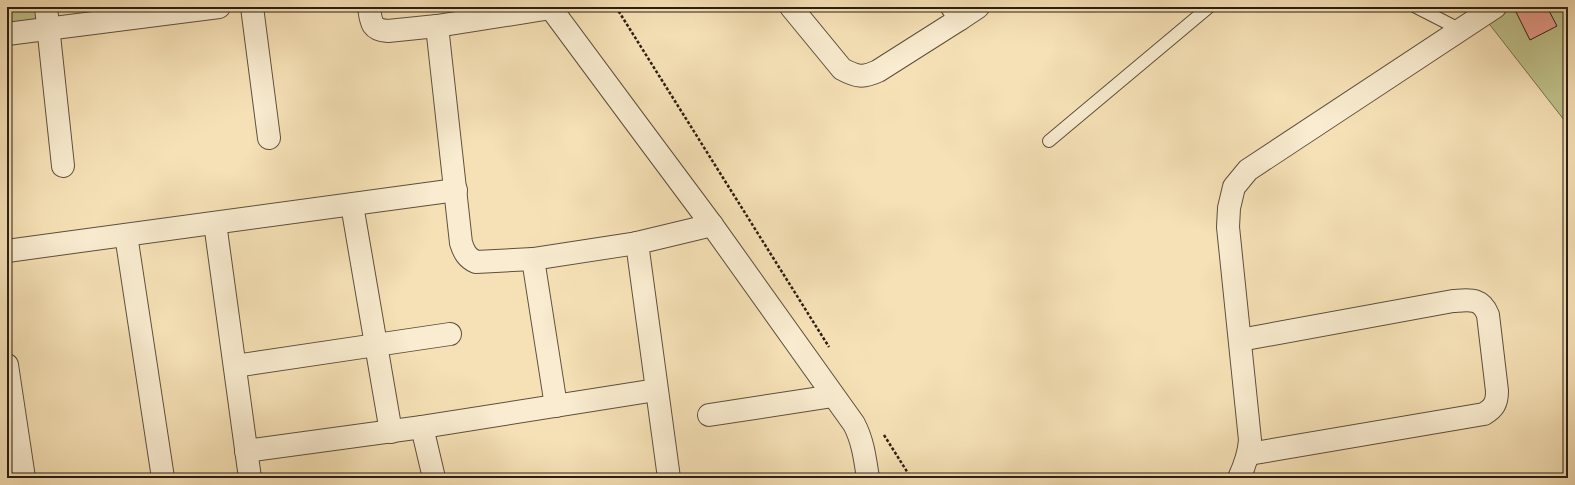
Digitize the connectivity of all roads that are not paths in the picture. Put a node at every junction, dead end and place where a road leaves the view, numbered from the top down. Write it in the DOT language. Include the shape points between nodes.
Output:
graph roads {
  1 [pos="46,7"];
  2 [pos="219,7"];
  3 [pos="252,7"];
  4 [pos="369,7"];
  5 [pos="551,7"];
  6 [pos="791,7"];
  7 [pos="1209,7"];
  8 [pos="1416,7"];
  9 [pos="1495,7"];
  10 [pos="963,11"];
  11 [pos="437,26"];
  12 [pos="49,30"];
  13 [pos="1460,30"];
  14 [pos="7,34"];
  15 [pos="269,138"];
  16 [pos="1049,140"];
  17 [pos="63,166"];
  18 [pos="456,190"];
  19 [pos="352,205"];
  20 [pos="215,223"];
  21 [pos="712,225"];
  22 [pos="126,234"];
  23 [pos="637,242"];
  24 [pos="7,251"];
  25 [pos="533,259"];
  26 [pos="450,334"];
  27 [pos="1240,340"];
  28 [pos="376,345"];
  29 [pos="7,365"];
  30 [pos="235,366"];
  31 [pos="656,390"];
  32 [pos="833,396"];
  33 [pos="556,406"];
  34 [pos="709,415"];
  35 [pos="422,428"];
  36 [pos="391,432"];
  37 [pos="246,451"];
  38 [pos="1249,454"];
  39 [pos="18,471"];
  40 [pos="163,478"];
  41 [pos="250,478"];
  42 [pos="434,478"];
  43 [pos="669,478"];
  44 [pos="868,478"];
  45 [pos="1239,478"];
  1 -- 12 [label="street"];
  2 -- 12 [label="street"];
  3 -- 15 [label="street"];
  4 -- 11 [label="street" via="371,20 380,30"];
  5 -- 11 [label="street"];
  5 -- 21 [label="street"];
  6 -- 10 [label="street" via="842,69 860,76 878,71"];
  7 -- 16 [label="lane"];
  8 -- 13 [label="lane"];
  9 -- 13 [label="street"];
  11 -- 18 [label="street"];
  12 -- 14 [label="street"];
  12 -- 17 [label="street"];
  13 -- 27 [label="street" via="1248,170 1234,187 1228,227"];
  18 -- 19 [label="street"];
  18 -- 25 [label="street" via="461,243 470,260 485,262"];
  19 -- 20 [label="street"];
  19 -- 28 [label="street"];
  20 -- 22 [label="street"];
  20 -- 30 [label="street"];
  21 -- 23 [label="street"];
  21 -- 32 [label="street"];
  22 -- 24 [label="street"];
  22 -- 40 [label="street"];
  23 -- 25 [label="street"];
  23 -- 31 [label="street"];
  25 -- 33 [label="street"];
  26 -- 28 [label="street"];
  27 -- 38 [label="street" via="1250,440"];
  27 -- 38 [label="street" via="1453,302 1479,302 1488,315 1497,391 1497,401 1493,408 1484,414"];
  28 -- 30 [label="street"];
  28 -- 36 [label="street"];
  29 -- 39 [label="street"];
  30 -- 37 [label="street"];
  31 -- 33 [label="street"];
  31 -- 43 [label="street"];
  32 -- 34 [label="street"];
  32 -- 44 [label="street" via="860,436"];
  33 -- 35 [label="street"];
  35 -- 36 [label="street"];
  35 -- 42 [label="street"];
  36 -- 37 [label="street"];
  37 -- 41 [label="street"];
  38 -- 45 [label="street"];
}
